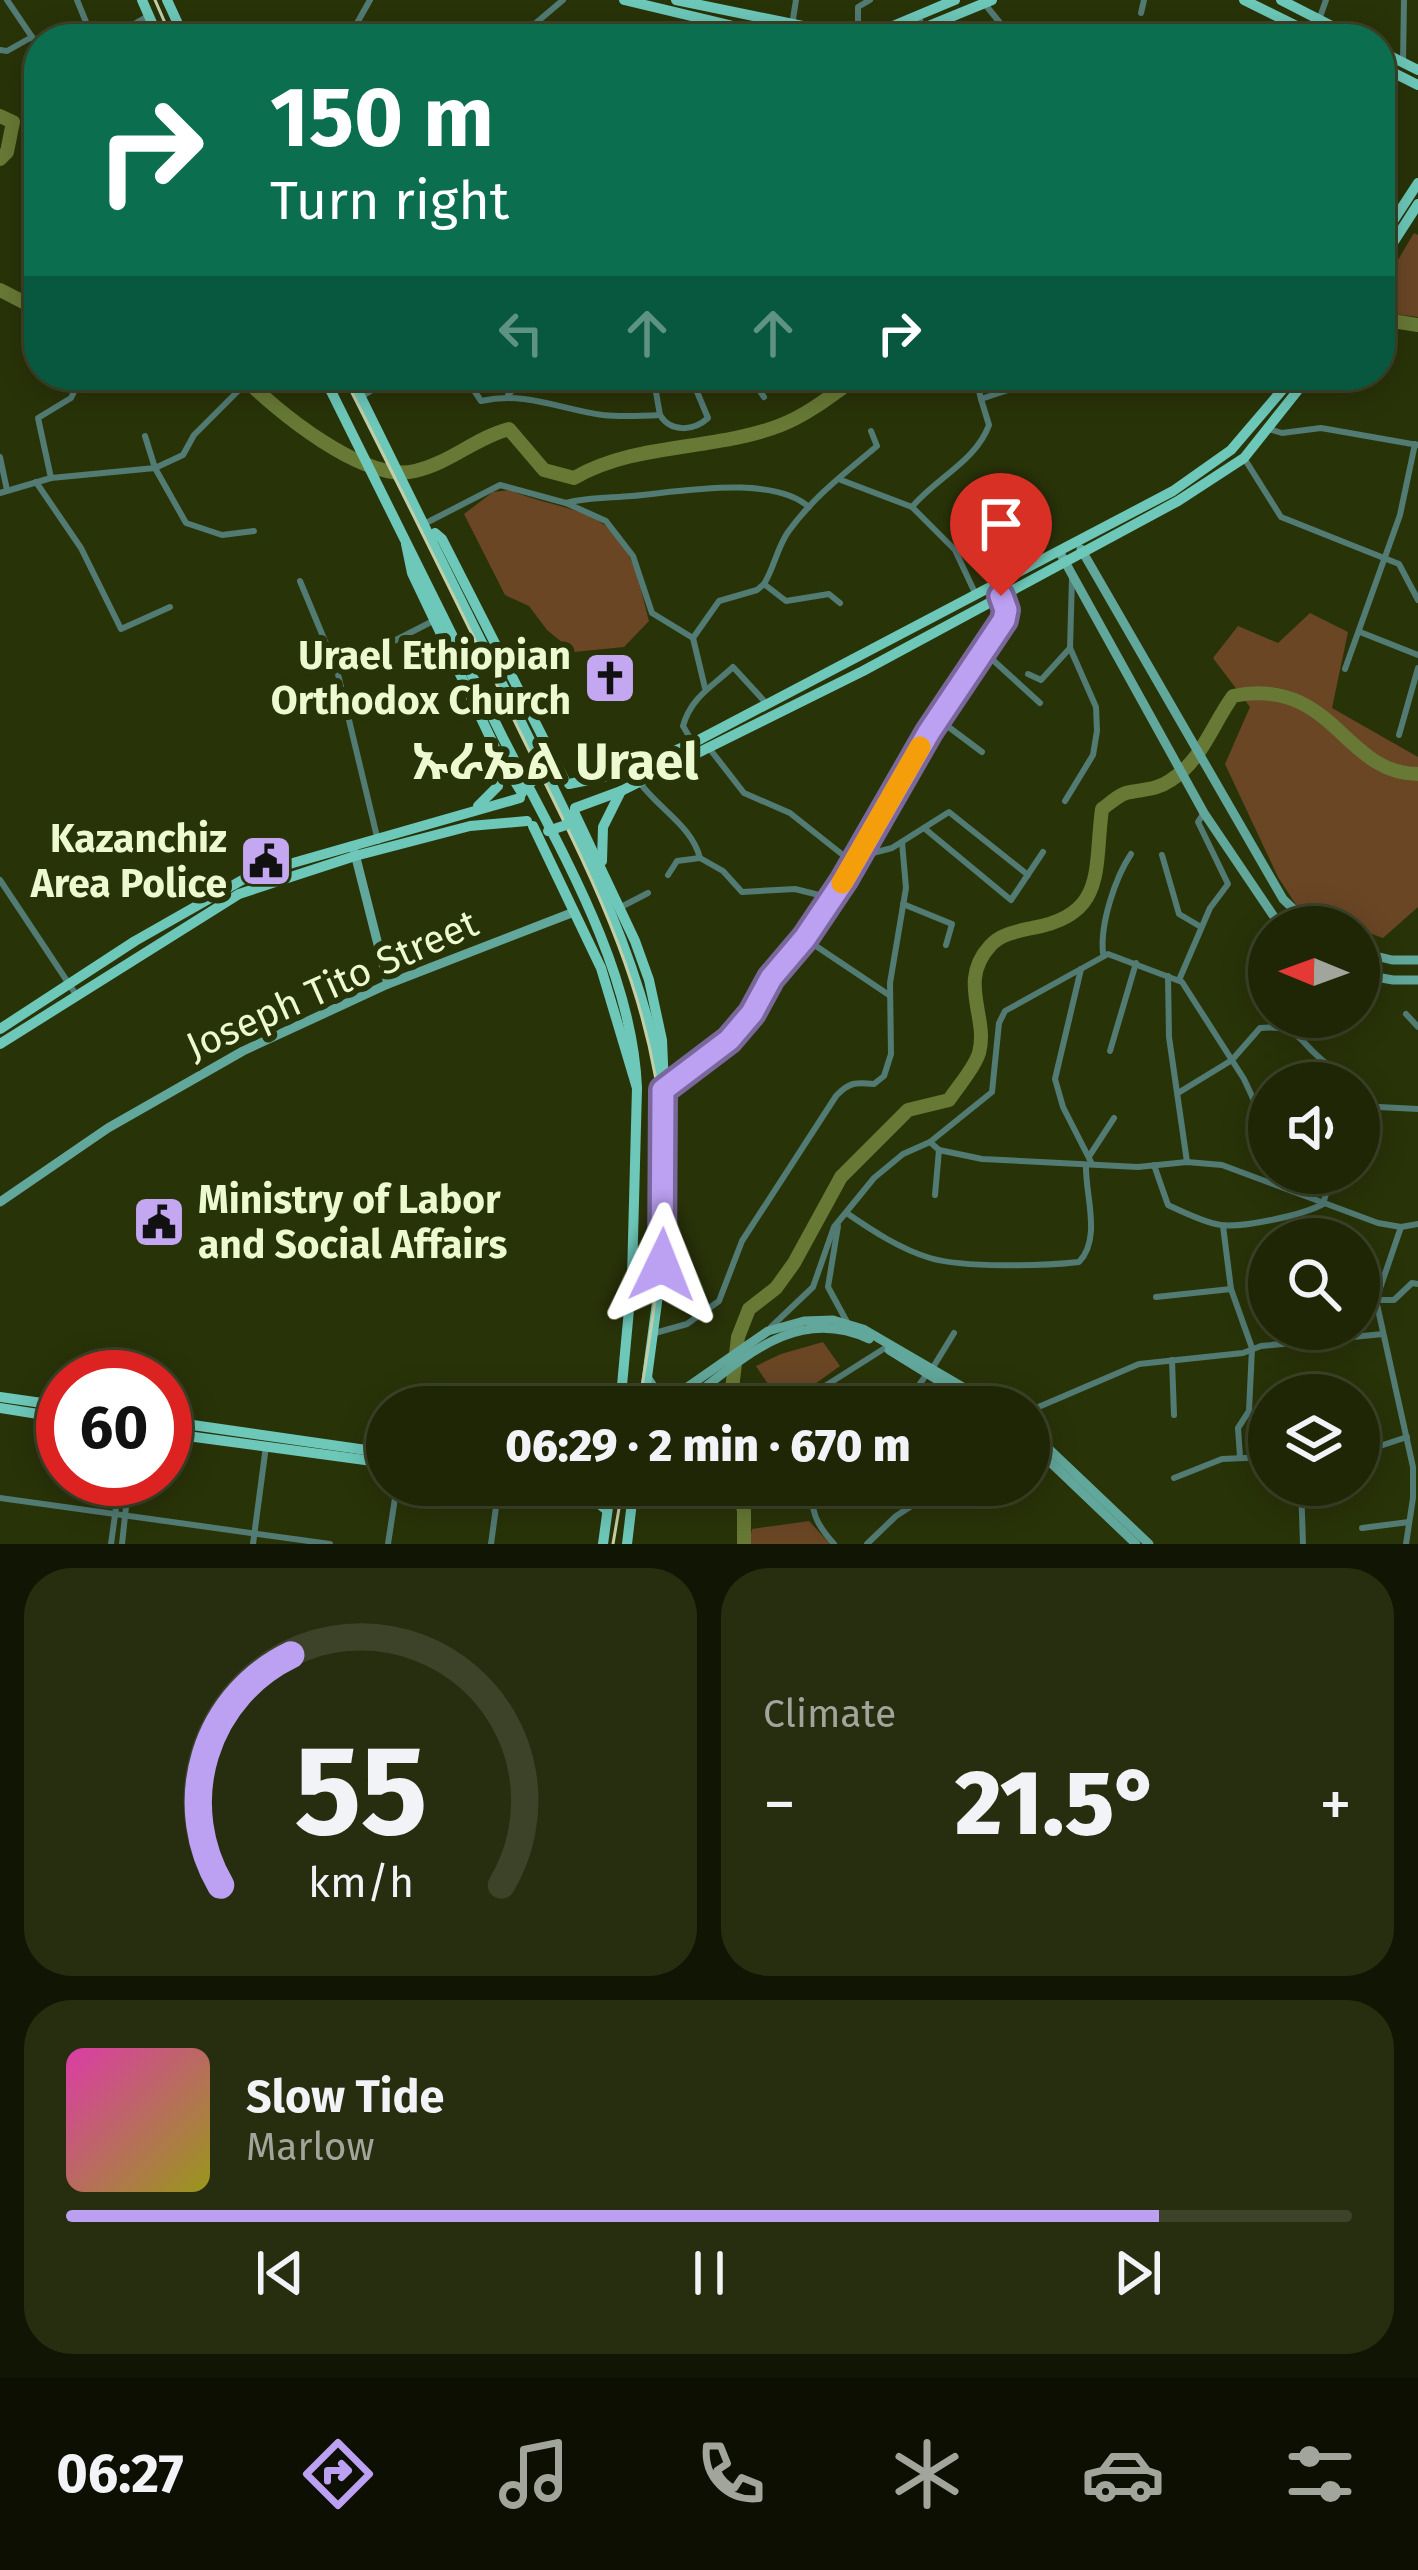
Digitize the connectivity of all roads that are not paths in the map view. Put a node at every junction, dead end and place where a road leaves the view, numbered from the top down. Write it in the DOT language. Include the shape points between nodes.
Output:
graph roads {
  1 [pos="7,0"];
  2 [pos="142,0"];
  3 [pos="563,0"];
  4 [pos="624,0"];
  5 [pos="676,0"];
  6 [pos="870,0"];
  7 [pos="955,0"];
  8 [pos="1144,0"];
  9 [pos="1244,0"];
  10 [pos="1326,0"];
  11 [pos="1404,0"];
  12 [pos="986,1"];
  13 [pos="1288,2"];
  14 [pos="732,12"];
  15 [pos="1141,13"];
  16 [pos="148,16"];
  17 [pos="918,16"];
  18 [pos="1322,20"];
  19 [pos="134,24"];
  20 [pos="152,24"];
  21 [pos="540,24"];
  22 [pos="701,24"];
  23 [pos="729,24"];
  24 [pos="788,24"];
  25 [pos="858,24"];
  26 [pos="890,24"];
  27 [pos="922,24"];
  28 [pos="945,24"];
  29 [pos="1293,24"];
  30 [pos="1321,24"];
  31 [pos="1329,24"];
  32 [pos="24,25"];
  33 [pos="1395,58"];
  34 [pos="1403,62"];
  35 [pos="1418,70"];
  36 [pos="1418,184"];
  37 [pos="1418,204"];
  38 [pos="1395,216"];
  39 [pos="1395,240"];
  40 [pos="75,390"];
  41 [pos="239,390"];
  42 [pos="331,390"];
  43 [pos="358,390"];
  44 [pos="372,390"];
  45 [pos="474,390"];
  46 [pos="513,390"];
  47 [pos="656,390"];
  48 [pos="696,390"];
  49 [pos="759,390"];
  50 [pos="979,390"];
  51 [pos="1008,390"];
  52 [pos="1282,390"];
  53 [pos="1299,390"];
  54 [pos="508,395"];
  55 [pos="361,397"];
  56 [pos="764,397"];
  57 [pos="981,399"];
  58 [pos="660,416"];
  59 [pos="1269,429"];
  60 [pos="871,431"];
  61 [pos="145,436"];
  62 [pos="1416,444"];
  63 [pos="0,457"];
  64 [pos="1244,458"];
  65 [pos="155,468"];
  66 [pos="51,478"];
  67 [pos="841,480"];
  68 [pos="36,482"];
  69 [pos="4,491"];
  70 [pos="566,503"];
  71 [pos="809,507"];
  72 [pos="912,507"];
  73 [pos="427,526"];
  74 [pos="1113,530"];
  75 [pos="254,531"];
  76 [pos="406,541"];
  77 [pos="1080,547"];
  78 [pos="1062,556"];
  79 [pos="1386,556"];
  80 [pos="1072,578"];
  81 [pos="300,581"];
  82 [pos="764,584"];
  83 [pos="976,595"];
  84 [pos="1001,596"];
  85 [pos="1418,600"];
  86 [pos="840,603"];
  87 [pos="170,607"];
  88 [pos="436,619"];
  89 [pos="1359,632"];
  90 [pos="693,638"];
  91 [pos="1108,638"];
  92 [pos="1070,648"];
  93 [pos="1136,649"];
  94 [pos="983,651"];
  95 [pos="1418,655"];
  96 [pos="1418,668"];
  97 [pos="1345,669"];
  98 [pos="337,670"];
  99 [pos="1028,674"];
  100 [pos="705,688"];
  101 [pos="1163,695"];
  102 [pos="1040,703"];
  103 [pos="767,704"];
  104 [pos="938,719"];
  105 [pos="1162,735"];
  106 [pos="1399,735"];
  107 [pos="693,743"];
  108 [pos="709,748"];
  109 [pos="982,752"];
  110 [pos="500,758"];
  111 [pos="563,780"];
  112 [pos="638,780"];
  113 [pos="621,791"];
  114 [pos="522,793"];
  115 [pos="1065,801"];
  116 [pos="476,808"];
  117 [pos="574,813"];
  118 [pos="1204,813"];
  119 [pos="530,824"];
  120 [pos="924,827"];
  121 [pos="902,842"];
  122 [pos="378,843"];
  123 [pos="354,850"];
  124 [pos="1042,852"];
  125 [pos="1132,854"];
  126 [pos="1162,855"];
  127 [pos="700,857"];
  128 [pos="855,860"];
  129 [pos="602,867"];
  130 [pos="668,875"];
  131 [pos="1028,875"];
  132 [pos="0,880"];
  133 [pos="649,893"];
  134 [pos="831,898"];
  135 [pos="903,904"];
  136 [pos="1267,906"];
  137 [pos="1290,906"];
  138 [pos="621,907"];
  139 [pos="574,912"];
  140 [pos="1201,927"];
  141 [pos="805,938"];
  142 [pos="946,945"];
  143 [pos="1104,955"];
  144 [pos="1380,957"];
  145 [pos="1418,960"];
  146 [pos="1136,963"];
  147 [pos="1081,969"];
  148 [pos="1168,976"];
  149 [pos="1380,978"];
  150 [pos="1179,980"];
  151 [pos="1418,980"];
  152 [pos="388,984"];
  153 [pos="73,991"];
  154 [pos="889,995"];
  155 [pos="1406,1014"];
  156 [pos="1418,1027"];
  157 [pos="0,1029"];
  158 [pos="0,1043"];
  159 [pos="1110,1051"];
  160 [pos="1232,1060"];
  161 [pos="1324,1062"];
  162 [pos="662,1084"];
  163 [pos="1248,1087"];
  164 [pos="637,1088"];
  165 [pos="1178,1093"];
  166 [pos="1380,1107"];
  167 [pos="1418,1109"];
  168 [pos="1114,1118"];
  169 [pos="930,1142"];
  170 [pos="940,1150"];
  171 [pos="1089,1162"];
  172 [pos="1187,1162"];
  173 [pos="1154,1165"];
  174 [pos="1248,1171"];
  175 [pos="1304,1194"];
  176 [pos="1326,1194"];
  177 [pos="935,1195"];
  178 [pos="0,1202"];
  179 [pos="1323,1204"];
  180 [pos="848,1214"];
  181 [pos="1418,1224"];
  182 [pos="838,1226"];
  183 [pos="1223,1226"];
  184 [pos="1401,1227"];
  185 [pos="1418,1284"];
  186 [pos="1380,1288"];
  187 [pos="1231,1289"];
  188 [pos="1156,1297"];
  189 [pos="1380,1300"];
  190 [pos="1380,1319"];
  191 [pos="847,1322"];
  192 [pos="652,1333"];
  193 [pos="954,1333"];
  194 [pos="1380,1334"];
  195 [pos="1383,1334"];
  196 [pos="1248,1337"];
  197 [pos="762,1338"];
  198 [pos="885,1348"];
  199 [pos="1248,1350"];
  200 [pos="1252,1350"];
  201 [pos="1172,1360"];
  202 [pos="929,1372"];
  203 [pos="646,1377"];
  204 [pos="708,1379"];
  205 [pos="622,1386"];
  206 [pos="645,1386"];
  207 [pos="701,1386"];
  208 [pos="825,1386"];
  209 [pos="919,1386"];
  210 [pos="950,1386"];
  211 [pos="956,1386"];
  212 [pos="0,1397"];
  213 [pos="1050,1402"];
  214 [pos="0,1408"];
  215 [pos="36,1408"];
  216 [pos="36,1408"];
  217 [pos="1174,1415"];
  218 [pos="192,1426"];
  219 [pos="192,1434"];
  220 [pos="238,1436"];
  221 [pos="1408,1437"];
  222 [pos="266,1446"];
  223 [pos="1380,1446"];
  224 [pos="1050,1450"];
  225 [pos="366,1451"];
  226 [pos="1240,1457"];
  227 [pos="1248,1457"];
  228 [pos="366,1460"];
  229 [pos="1050,1462"];
  230 [pos="1174,1478"];
  231 [pos="0,1498"];
  232 [pos="122,1506"];
  233 [pos="394,1506"];
  234 [pos="497,1506"];
  235 [pos="603,1506"];
  236 [pos="607,1506"];
  237 [pos="632,1506"];
  238 [pos="813,1506"];
  239 [pos="913,1506"];
  240 [pos="1302,1506"];
  241 [pos="607,1510"];
  242 [pos="121,1513"];
  243 [pos="1409,1522"];
  244 [pos="1363,1528"];
  245 [pos="255,1532"];
  246 [pos="112,1544"];
  247 [pos="122,1544"];
  248 [pos="253,1544"];
  249 [pos="330,1544"];
  250 [pos="388,1544"];
  251 [pos="491,1544"];
  252 [pos="603,1544"];
  253 [pos="627,1544"];
  254 [pos="834,1544"];
  255 [pos="867,1544"];
  256 [pos="1136,1544"];
  257 [pos="1149,1544"];
  258 [pos="1303,1544"];
  259 [pos="1406,1544"];
  1 -- 32 [label="street"];
  2 -- 16 [label="main road"];
  3 -- 21 [label="street"];
  4 -- 22 [label="main road"];
  5 -- 14 [label="main road"];
  6 -- 25 [label="street" via="858,8"];
  7 -- 17 [label="main road"];
  8 -- 15 [label="street"];
  9 -- 29 [label="main road"];
  10 -- 18 [label="street"];
  11 -- 34 [label="street"];
  12 -- 28 [label="main road"];
  13 -- 18 [label="main road"];
  14 -- 23 [label="street"];
  14 -- 24 [label="main road"];
  16 -- 19 [label="street"];
  16 -- 20 [label="main road"];
  17 -- 26 [label="main road"];
  17 -- 27 [label="street"];
  18 -- 30 [label="street"];
  18 -- 31 [label="main road"];
  33 -- 34 [label="main road"];
  34 -- 35 [label="main road"];
  36 -- 38 [label="main road"];
  37 -- 39 [label="main road"];
  40 -- 66 [label="street" via="38,418"];
  41 -- 65 [label="street" via="184,454"];
  42 -- 76 [label="main road"];
  43 -- 55 [label="main road"];
  44 -- 55 [label="street"];
  45 -- 54 [label="street" via="481,401"];
  46 -- 54 [label="street"];
  47 -- 58 [label="street"];
  48 -- 58 [label="street" via="708,418 700,426 677,428"];
  49 -- 56 [label="street"];
  50 -- 57 [label="street"];
  51 -- 57 [label="street"];
  52 -- 74 [label="main road" via="1215,464"];
  53 -- 59 [label="main road"];
  54 -- 58 [label="street" via="607,415"];
  55 -- 73 [label="main road"];
  57 -- 72 [label="street" via="989,425 981,443"];
  59 -- 62 [label="street" via="1321,428"];
  59 -- 64 [label="main road"];
  60 -- 67 [label="street" via="878,446"];
  61 -- 65 [label="street"];
  62 -- 79 [label="street"];
  63 -- 69 [label="street"];
  64 -- 74 [label="main road"];
  64 -- 79 [label="street" via="1281,517"];
  65 -- 66 [label="street"];
  65 -- 75 [label="street" via="186,523 222,535"];
  66 -- 68 [label="street"];
  67 -- 71 [label="street"];
  67 -- 72 [label="street"];
  68 -- 69 [label="street"];
  68 -- 87 [label="street" via="121,629"];
  70 -- 71 [label="street" via="723,488 796,496"];
  70 -- 73 [label="street" via="500,485"];
  70 -- 90 [label="street" via="616,531 652,613"];
  71 -- 82 [label="street"];
  72 -- 83 [label="street" via="955,550"];
  73 -- 111 [label="main road" via="442,539"];
  73 -- 162 [label="main road" via="613,916 646,1007"];
  74 -- 77 [label="main road"];
  76 -- 88 [label="main road"];
  76 -- 164 [label="main road" via="602,944 629,1028"];
  77 -- 78 [label="main road"];
  77 -- 93 [label="main road"];
  78 -- 80 [label="main road"];
  78 -- 83 [label="main road"];
  78 -- 84 [label="main road"];
  79 -- 85 [label="street"];
  79 -- 89 [label="street"];
  80 -- 91 [label="main road"];
  80 -- 92 [label="street"];
  81 -- 98 [label="street"];
  82 -- 86 [label="street" via="786,601 829,594"];
  82 -- 90 [label="street" via="719,601"];
  83 -- 103 [label="main road"];
  84 -- 94 [label="main road" via="1006,616"];
  84 -- 108 [label="main road"];
  88 -- 98 [label="street"];
  88 -- 110 [label="main road"];
  89 -- 95 [label="street"];
  89 -- 97 [label="street"];
  90 -- 100 [label="street"];
  91 -- 93 [label="main road"];
  91 -- 105 [label="main road"];
  92 -- 99 [label="street" via="1038,682"];
  92 -- 115 [label="street" via="1096,707 1097,731"];
  93 -- 101 [label="main road"];
  94 -- 102 [label="street"];
  94 -- 104 [label="main road"];
  96 -- 106 [label="street"];
  98 -- 122 [label="street"];
  100 -- 103 [label="street" via="733,667"];
  100 -- 107 [label="street" via="683,723"];
  101 -- 105 [label="main road"];
  101 -- 137 [label="main road"];
  103 -- 107 [label="main road"];
  104 -- 109 [label="street"];
  104 -- 128 [label="main road"];
  105 -- 118 [label="main road"];
  107 -- 111 [label="main road" via="618,774"];
  108 -- 112 [label="main road"];
  108 -- 128 [label="street" via="744,793"];
  110 -- 114 [label="main road"];
  110 -- 116 [label="main road" via="498,786"];
  111 -- 114 [label="main road, bridge" via="539,776"];
  111 -- 117 [label="main road"];
  112 -- 113 [label="main road"];
  112 -- 127 [label="street" via="693,836"];
  113 -- 117 [label="main road"];
  113 -- 129 [label="main road" via="603,826"];
  114 -- 116 [label="main road"];
  114 -- 119 [label="main road"];
  116 -- 122 [label="main road"];
  117 -- 119 [label="main road, bridge" via="557,830"];
  117 -- 129 [label="main road"];
  118 -- 136 [label="main road"];
  118 -- 140 [label="street" via="1198,822 1228,884"];
  119 -- 122 [label="main road" via="485,823"];
  119 -- 139 [label="main road"];
  120 -- 121 [label="street"];
  120 -- 131 [label="street" via="955,814"];
  120 -- 131 [label="street" via="1011,900"];
  121 -- 128 [label="street"];
  121 -- 135 [label="street"];
  122 -- 123 [label="main road"];
  123 -- 152 [label="main road"];
  123 -- 153 [label="main road" via="239,894"];
  124 -- 131 [label="street"];
  125 -- 143 [label="street" via="1104,931"];
  126 -- 140 [label="street" via="1179,914"];
  127 -- 130 [label="street" via="677,861"];
  127 -- 134 [label="street" via="742,892 795,889"];
  128 -- 134 [label="main road"];
  129 -- 138 [label="main road"];
  132 -- 153 [label="street"];
  133 -- 138 [label="street"];
  134 -- 141 [label="main road"];
  135 -- 142 [label="street" via="952,924"];
  135 -- 154 [label="street"];
  138 -- 162 [label="main road" via="656,1008"];
  139 -- 152 [label="main road, Joseph Tito Street"];
  139 -- 164 [label="main road" via="601,968"];
  140 -- 150 [label="street"];
  141 -- 154 [label="street"];
  141 -- 162 [label="main road" via="740,1029"];
  143 -- 146 [label="street"];
  143 -- 147 [label="street"];
  144 -- 145 [label="main road"];
  146 -- 148 [label="street"];
  146 -- 159 [label="street"];
  147 -- 169 [label="street" via="1005,1011 992,1092"];
  147 -- 171 [label="street" via="1055,1079"];
  148 -- 150 [label="street"];
  148 -- 165 [label="street"];
  149 -- 151 [label="main road"];
  150 -- 160 [label="street"];
  152 -- 178 [label="main road, Joseph Tito Street" via="146,1105"];
  153 -- 157 [label="main road"];
  153 -- 158 [label="main road"];
  154 -- 192 [label="street" via="884,1076 848,1084 836,1096 742,1241 719,1300 687,1324"];
  155 -- 156 [label="street"];
  160 -- 161 [label="street" via="1260,1028 1281,1026"];
  160 -- 163 [label="street"];
  160 -- 165 [label="street"];
  162 -- 192 [label="main road" via="662,1265"];
  164 -- 205 [label="main road"];
  165 -- 172 [label="street"];
  166 -- 167 [label="street"];
  168 -- 171 [label="street"];
  169 -- 170 [label="street"];
  169 -- 180 [label="street" via="874,1178"];
  170 -- 171 [label="street" via="982,1160"];
  170 -- 177 [label="street"];
  171 -- 173 [label="street"];
  171 -- 180 [label="street" via="1091,1238 1079,1262 930,1258"];
  172 -- 173 [label="street"];
  172 -- 174 [label="street"];
  173 -- 183 [label="street" via="1168,1205"];
  175 -- 179 [label="street"];
  176 -- 179 [label="street"];
  179 -- 183 [label="street"];
  179 -- 184 [label="street"];
  180 -- 182 [label="street"];
  181 -- 184 [label="street"];
  182 -- 191 [label="street" via="828,1287"];
  182 -- 197 [label="street" via="813,1287"];
  183 -- 187 [label="street"];
  184 -- 186 [label="street"];
  185 -- 189 [label="street"];
  187 -- 188 [label="street"];
  187 -- 196 [label="street"];
  190 -- 195 [label="street"];
  191 -- 197 [label="main road" via="804,1321"];
  191 -- 202 [label="main road"];
  192 -- 203 [label="main road"];
  193 -- 202 [label="street"];
  194 -- 195 [label="street"];
  195 -- 221 [label="street"];
  197 -- 198 [label="main road" via="819,1328"];
  197 -- 204 [label="main road"];
  198 -- 202 [label="main road"];
  198 -- 208 [label="street"];
  199 -- 201 [label="street"];
  200 -- 226 [label="street"];
  201 -- 213 [label="street" via="1139,1364"];
  201 -- 217 [label="street"];
  202 -- 209 [label="street"];
  202 -- 210 [label="main road"];
  202 -- 211 [label="main road"];
  203 -- 204 [label="main road" via="670,1396"];
  203 -- 206 [label="main road"];
  204 -- 207 [label="main road"];
  212 -- 215 [label="main road"];
  214 -- 216 [label="main road"];
  218 -- 220 [label="main road"];
  219 -- 220 [label="main road"];
  220 -- 222 [label="main road"];
  220 -- 225 [label="main road"];
  221 -- 223 [label="street"];
  221 -- 243 [label="street"];
  222 -- 228 [label="main road"];
  222 -- 245 [label="street"];
  224 -- 257 [label="main road"];
  226 -- 227 [label="street"];
  226 -- 230 [label="street"];
  229 -- 256 [label="main road"];
  231 -- 242 [label="street"];
  232 -- 242 [label="street"];
  233 -- 250 [label="street"];
  234 -- 251 [label="street"];
  235 -- 241 [label="main road"];
  236 -- 241 [label="main road"];
  237 -- 253 [label="main road"];
  238 -- 254 [label="street"];
  239 -- 255 [label="street"];
  240 -- 258 [label="street"];
  241 -- 252 [label="main road"];
  242 -- 245 [label="street"];
  242 -- 246 [label="street"];
  242 -- 247 [label="street"];
  243 -- 244 [label="street"];
  243 -- 259 [label="street"];
  245 -- 248 [label="street"];
  245 -- 249 [label="street"];
}
